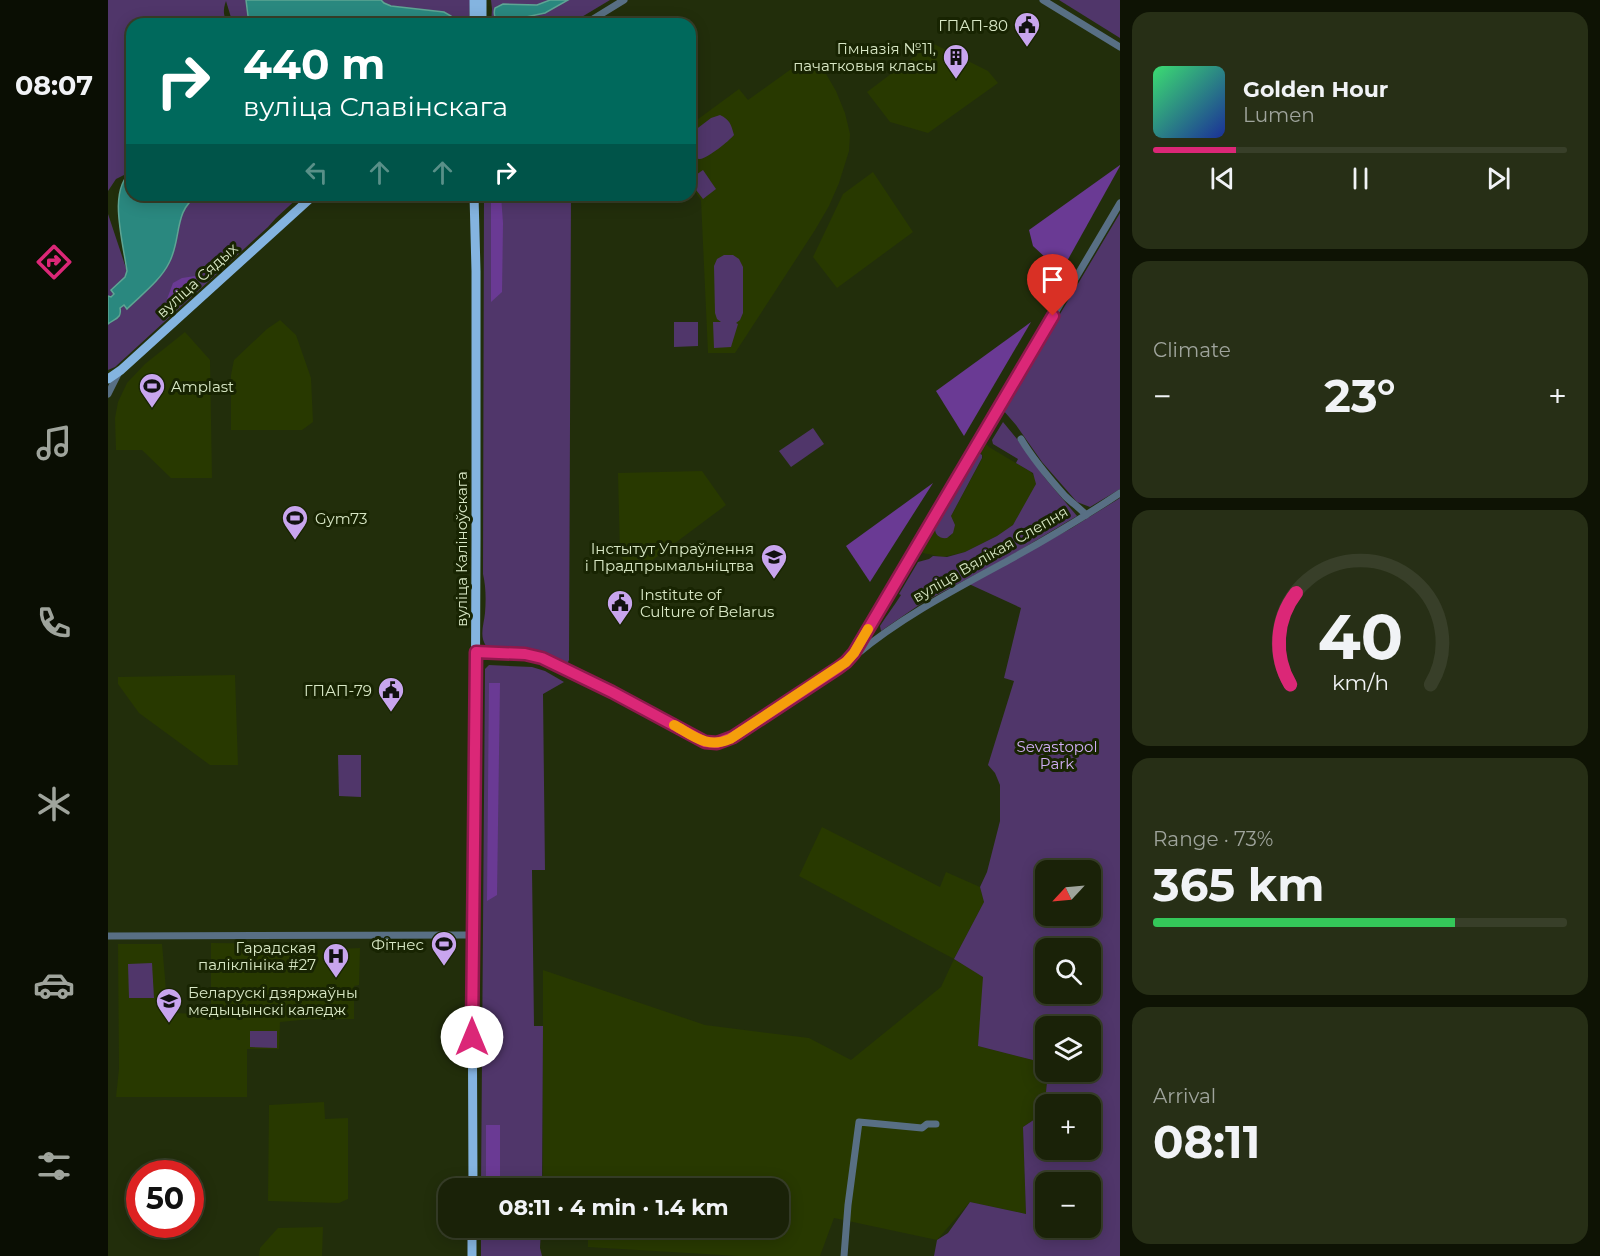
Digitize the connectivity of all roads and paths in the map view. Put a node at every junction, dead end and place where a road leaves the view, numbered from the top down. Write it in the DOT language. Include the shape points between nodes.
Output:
graph roads {
  1 [pos="474,0"];
  2 [pos="482,0"];
  3 [pos="624,0"];
  4 [pos="1043,0"];
  5 [pos="474,18"];
  6 [pos="482,18"];
  7 [pos="595,18"];
  8 [pos="1120,47"];
  9 [pos="307,201"];
  10 [pos="474,201"];
  11 [pos="480,201"];
  12 [pos="1120,203"];
  13 [pos="477,270"];
  14 [pos="121,370"];
  15 [pos="108,379"];
  16 [pos="108,394"];
  17 [pos="1021,439"];
  18 [pos="1120,494"];
  19 [pos="1086,515"];
  20 [pos="868,630"];
  21 [pos="878,637"];
  22 [pos="476,652"];
  23 [pos="846,662"];
  24 [pos="472,935"];
  25 [pos="108,936"];
  26 [pos="936,1124"];
  27 [pos="472,1178"];
  28 [pos="472,1238"];
  29 [pos="472,1256"];
  30 [pos="844,1256"];
  1 -- 5 [label="main road"];
  2 -- 6 [label="main road"];
  3 -- 7 [label="street"];
  4 -- 8 [label="street"];
  9 -- 14 [label="main road, вуліца Сядых"];
  10 -- 13 [label="main road, вуліца Каліноўскага"];
  11 -- 13 [label="main road, вуліца Каліноўскага"];
  12 -- 20 [label="street"];
  13 -- 22 [label="main road, вуліца Каліноўскага"];
  14 -- 15 [label="main road"];
  14 -- 16 [label="street, вуліца Сядых"];
  17 -- 19 [label="street" via="1050,478"];
  18 -- 19 [label="street, вуліца Вялікая Слепня"];
  19 -- 21 [label="street, вуліца Вялікая Слепня"];
  20 -- 21 [label="street"];
  20 -- 23 [label="street"];
  21 -- 23 [label="street, вуліца Вялікая Слепня"];
  22 -- 23 [label="street, вуліца Вялікая Слепня" via="542,658 712,744 733,737"];
  22 -- 24 [label="main road, вуліца Каліноўскага"];
  24 -- 25 [label="street"];
  24 -- 27 [label="main road, вуліца Каліноўскага"];
  26 -- 30 [label="street" via="922,1128 859,1122"];
  28 -- 29 [label="main road"];
}
